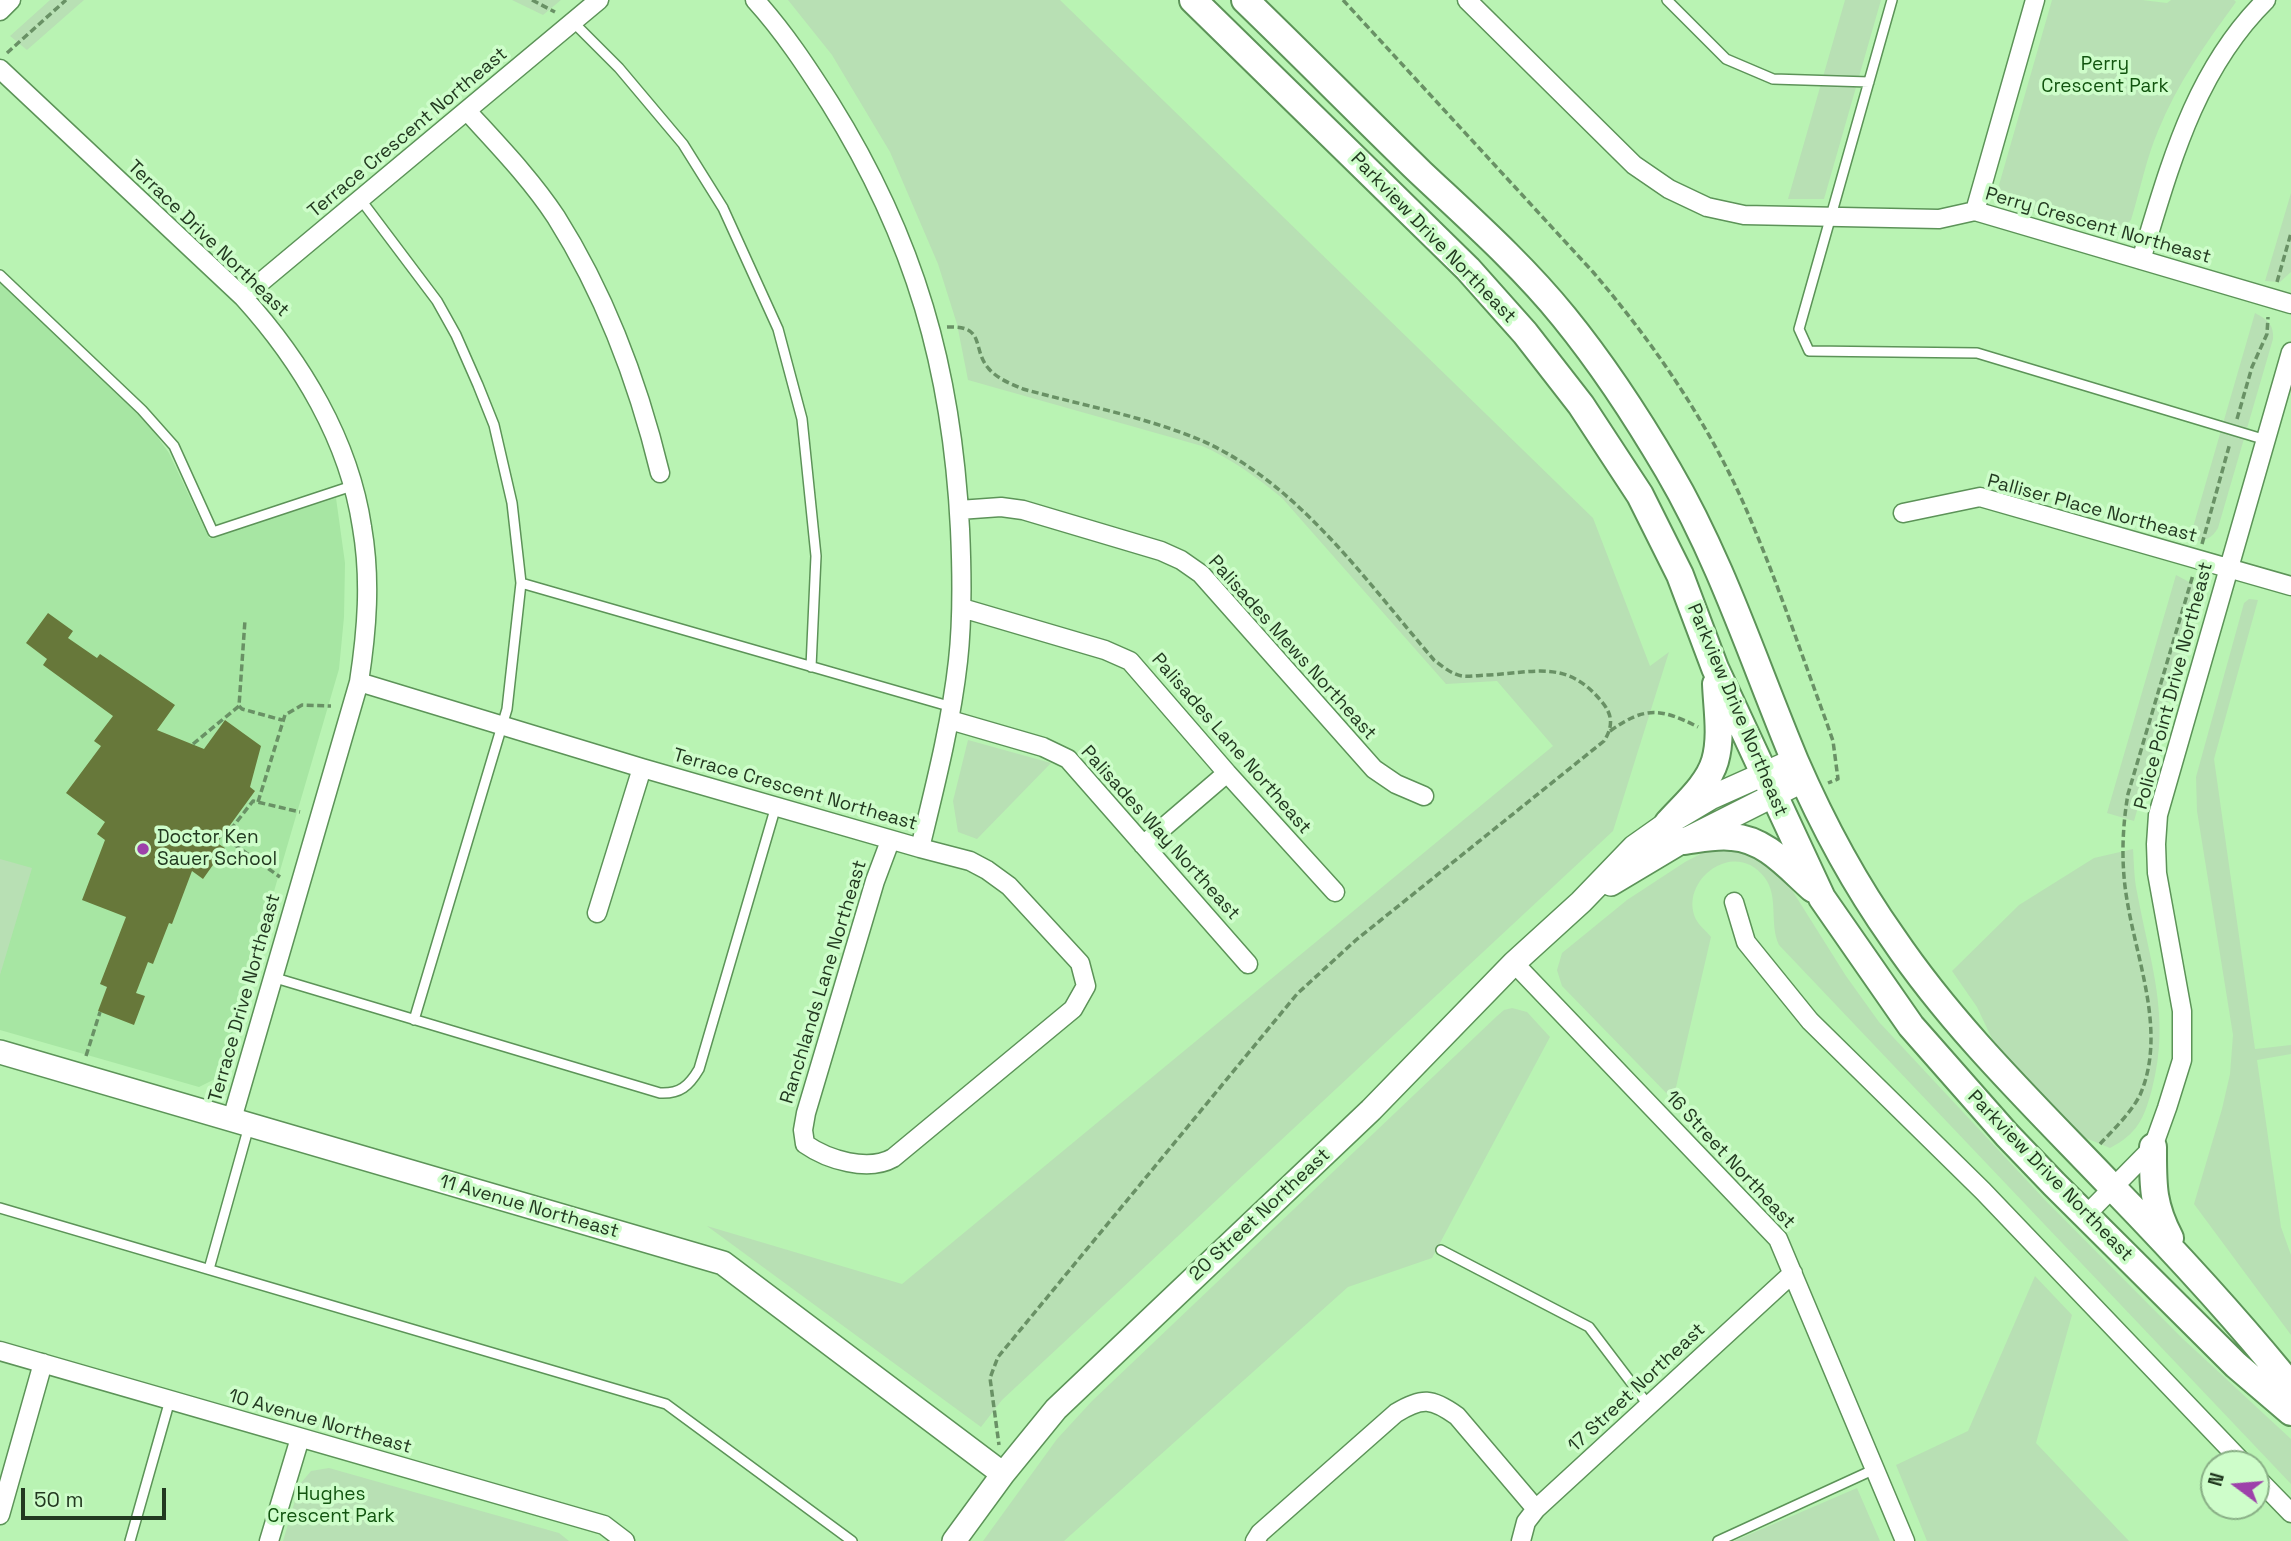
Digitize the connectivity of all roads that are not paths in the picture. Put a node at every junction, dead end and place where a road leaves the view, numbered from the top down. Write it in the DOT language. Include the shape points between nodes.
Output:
graph roads {
  1 [pos="11,0"];
  2 [pos="599,0"];
  3 [pos="755,0"];
  4 [pos="1193,0"];
  5 [pos="1245,0"];
  6 [pos="1467,0"];
  7 [pos="1667,0"];
  8 [pos="1892,0"];
  9 [pos="2035,0"];
  10 [pos="2256,6"];
  11 [pos="1260,9"];
  12 [pos="0,11"];
  13 [pos="573,22"];
  14 [pos="0,69"];
  15 [pos="1869,82"];
  16 [pos="467,111"];
  17 [pos="360,200"];
  18 [pos="1975,211"];
  19 [pos="1831,217"];
  20 [pos="2141,260"];
  21 [pos="0,275"];
  22 [pos="243,297"];
  23 [pos="2291,304"];
  24 [pos="2291,352"];
  25 [pos="2266,440"];
  26 [pos="660,473"];
  27 [pos="352,486"];
  28 [pos="959,510"];
  29 [pos="1903,513"];
  30 [pos="2228,568"];
  31 [pos="521,583"];
  32 [pos="2291,586"];
  33 [pos="962,608"];
  34 [pos="811,667"];
  35 [pos="1715,668"];
  36 [pos="359,681"];
  37 [pos="951,714"];
  38 [pos="502,726"];
  39 [pos="642,768"];
  40 [pos="1799,770"];
  41 [pos="1227,773"];
  42 [pos="1768,784"];
  43 [pos="1424,796"];
  44 [pos="776,806"];
  45 [pos="1676,832"];
  46 [pos="890,841"];
  47 [pos="1143,845"];
  48 [pos="920,848"];
  49 [pos="1335,892"];
  50 [pos="1822,898"];
  51 [pos="1734,902"];
  52 [pos="597,913"];
  53 [pos="1514,963"];
  54 [pos="1248,964"];
  55 [pos="272,977"];
  56 [pos="414,1020"];
  57 [pos="0,1052"];
  58 [pos="241,1122"];
  59 [pos="2153,1147"];
  60 [pos="2113,1188"];
  61 [pos="0,1208"];
  62 [pos="2085,1215"];
  63 [pos="1441,1250"];
  64 [pos="2180,1259"];
  65 [pos="209,1269"];
  66 [pos="1793,1273"];
  67 [pos="0,1351"];
  68 [pos="43,1363"];
  69 [pos="2291,1386"];
  70 [pos="170,1400"];
  71 [pos="1649,1406"];
  72 [pos="2291,1412"];
  73 [pos="300,1438"];
  74 [pos="2231,1450"];
  75 [pos="1875,1469"];
  76 [pos="1003,1474"];
  77 [pos="2270,1491"];
  78 [pos="1536,1509"];
  79 [pos="2291,1513"];
  80 [pos="0,1515"];
  81 [pos="615,1538"];
  82 [pos="130,1541"];
  83 [pos="269,1541"];
  84 [pos="852,1541"];
  85 [pos="954,1541"];
  86 [pos="1255,1541"];
  87 [pos="1521,1541"];
  88 [pos="1718,1541"];
  89 [pos="1905,1541"];
  1 -- 12 [label="street"];
  2 -- 13 [label="street, Terrace Crescent Northeast"];
  3 -- 28 [label="street, Terrace Crescent Northeast" via="806,65 862,157 915,275 937,354 954,443"];
  4 -- 35 [label="main road, Parkview Drive Northeast" via="1468,269 1565,384 1640,495 1680,575"];
  5 -- 11 [label="main road, Parkview Drive Northeast"];
  6 -- 19 [label="street, Perry Crescent Northeast" via="1634,165 1669,189 1707,207 1744,215"];
  7 -- 15 [label="lane" via="1726,59 1773,79"];
  8 -- 15 [label="lane"];
  9 -- 18 [label="street"];
  10 -- 20 [label="street" via="2212,69 2178,140"];
  11 -- 40 [label="main road, Parkview Drive Northeast" via="1307,63 1562,314 1616,388 1670,473 1715,560"];
  13 -- 16 [label="street, Terrace Crescent Northeast"];
  13 -- 34 [label="lane" via="619,68 683,145 723,208 778,329 802,419 816,556"];
  14 -- 22 [label="street, Terrace Drive Northeast"];
  15 -- 19 [label="lane"];
  16 -- 17 [label="street, Terrace Crescent Northeast"];
  16 -- 26 [label="street" via="555,216 602,298 631,368"];
  17 -- 22 [label="street, Terrace Crescent Northeast"];
  17 -- 31 [label="lane" via="437,301 478,385 494,425 512,503"];
  18 -- 19 [label="street, Perry Crescent Northeast" via="1939,219"];
  18 -- 20 [label="street, Perry Crescent Northeast"];
  19 -- 25 [label="lane" via="1799,330 1809,351 1978,353"];
  20 -- 23 [label="street, Perry Crescent Northeast"];
  21 -- 27 [label="lane" via="174,446 213,531"];
  22 -- 27 [label="street, Terrace Drive Northeast" via="304,375 328,421"];
  24 -- 25 [label="street, Police Point Drive Northeast"];
  25 -- 30 [label="street, Police Point Drive Northeast"];
  27 -- 36 [label="street, Terrace Drive Northeast" via="367,570"];
  28 -- 33 [label="street, Terrace Crescent Northeast"];
  28 -- 43 [label="street, Palisades Mews Northeast" via="1023,510 1181,560 1201,574 1374,769"];
  29 -- 30 [label="street, Palliser Place Northeast" via="1980,497"];
  30 -- 32 [label="street, Palliser Place Northeast"];
  30 -- 59 [label="street, Police Point Drive Northeast" via="2158,815 2157,873 2182,1011 2182,1060"];
  31 -- 34 [label="lane"];
  31 -- 38 [label="lane"];
  33 -- 37 [label="street, Terrace Crescent Northeast"];
  33 -- 41 [label="street, Palisades Lane Northeast" via="1130,661"];
  34 -- 37 [label="lane"];
  35 -- 42 [label="main road, Parkview Drive Northeast"];
  35 -- 45 [label="main road" via="1715,762"];
  36 -- 38 [label="street, Terrace Crescent Northeast"];
  36 -- 55 [label="street, Terrace Drive Northeast"];
  37 -- 47 [label="street, Palisades Way Northeast" via="1068,759"];
  37 -- 48 [label="street, Terrace Crescent Northeast"];
  38 -- 39 [label="street, Terrace Crescent Northeast"];
  38 -- 56 [label="lane"];
  39 -- 44 [label="street, Terrace Crescent Northeast"];
  39 -- 52 [label="street"];
  40 -- 42 [label="street, 20 Street Northeast"];
  40 -- 60 [label="main road, Parkview Drive Northeast" via="1838,851 1892,938 1940,1003"];
  41 -- 47 [label="street"];
  41 -- 49 [label="street, Palisades Lane Northeast"];
  42 -- 45 [label="street, 20 Street Northeast" via="1710,798"];
  42 -- 50 [label="main road, Parkview Drive Northeast"];
  44 -- 46 [label="street, Terrace Crescent Northeast"];
  44 -- 56 [label="lane" via="699,1069 683,1089 660,1093"];
  45 -- 50 [label="main road" via="1751,841 1769,850"];
  45 -- 53 [label="street, 20 Street Northeast" via="1581,902"];
  46 -- 48 [label="street, Terrace Crescent Northeast"];
  46 -- 48 [label="street, Ranchlands Lane Northeast" via="803,1130 805,1144 816,1151 862,1165 893,1157 1073,1009 1086,986 1080,963 1009,886 970,861"];
  47 -- 54 [label="street, Palisades Way Northeast"];
  50 -- 62 [label="main road, Parkview Drive Northeast" via="1911,1026"];
  51 -- 74 [label="street" via="1746,942 1810,1021 1983,1191"];
  53 -- 66 [label="street, 16 Street Northeast" via="1778,1239"];
  53 -- 76 [label="street, 20 Street Northeast" via="1371,1110 1056,1409"];
  55 -- 56 [label="lane"];
  55 -- 58 [label="street, Terrace Drive Northeast"];
  57 -- 58 [label="street, 11 Avenue Northeast"];
  58 -- 65 [label="lane"];
  58 -- 76 [label="street, 11 Avenue Northeast" via="723,1263"];
  59 -- 60 [label="street, Police Point Drive Northeast"];
  59 -- 64 [label="main road" via="2153,1196"];
  60 -- 62 [label="street, Police Point Drive Northeast"];
  60 -- 64 [label="main road, Parkview Drive Northeast"];
  61 -- 65 [label="lane"];
  62 -- 72 [label="main road, Parkview Drive Northeast" via="2236,1365"];
  63 -- 71 [label="lane" via="1589,1327"];
  64 -- 69 [label="main road, Parkview Drive Northeast"];
  65 -- 84 [label="lane" via="666,1404"];
  66 -- 71 [label="street, 17 Street Northeast"];
  66 -- 75 [label="street, 16 Street Northeast"];
  67 -- 68 [label="street, 10 Avenue Northeast"];
  68 -- 70 [label="street, 10 Avenue Northeast"];
  68 -- 80 [label="street"];
  70 -- 73 [label="street, 10 Avenue Northeast"];
  70 -- 82 [label="lane"];
  71 -- 78 [label="street, 17 Street Northeast"];
  73 -- 81 [label="street, 10 Avenue Northeast" via="604,1525"];
  73 -- 83 [label="street"];
  75 -- 88 [label="lane"];
  75 -- 89 [label="street, 16 Street Northeast"];
  76 -- 85 [label="street, 20 Street Northeast"];
  77 -- 79 [label="street"];
  78 -- 86 [label="street" via="1457,1416 1427,1400 1396,1413"];
  78 -- 87 [label="street, 17 Street Northeast"];
}
